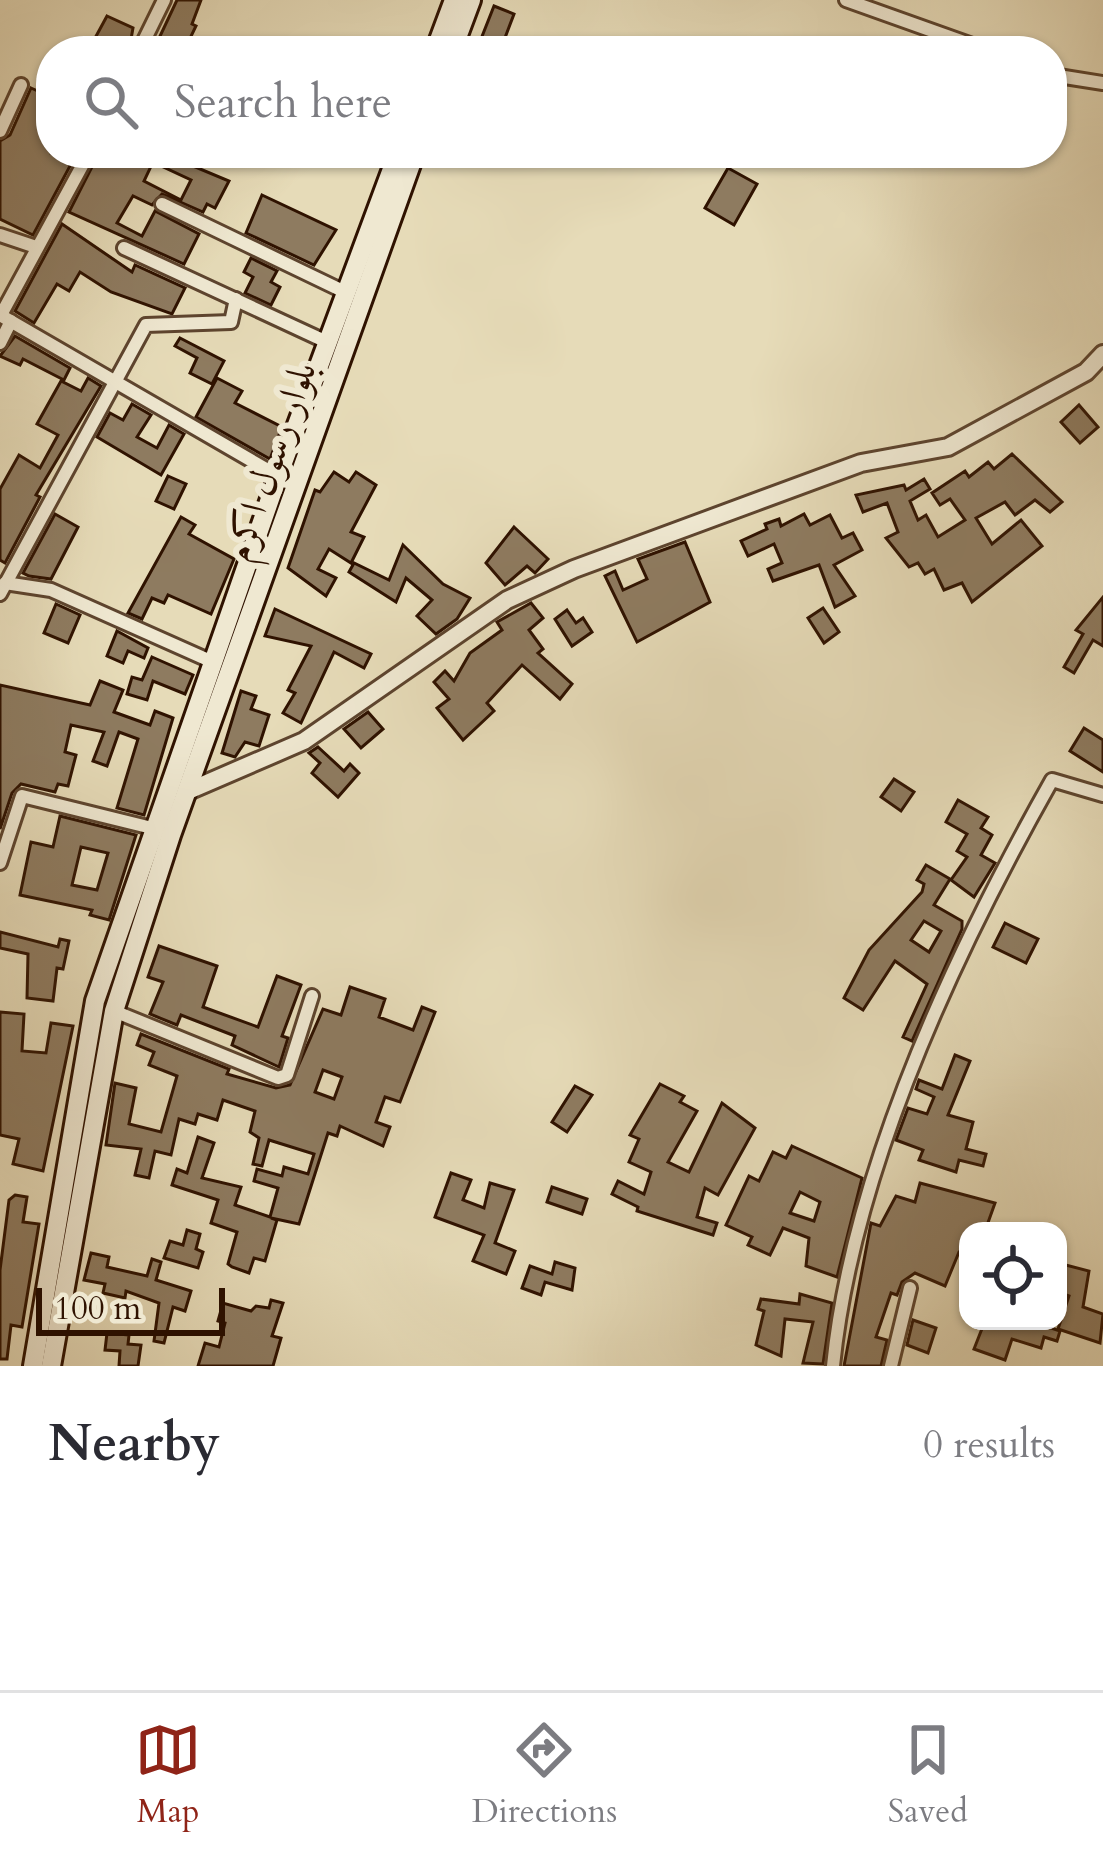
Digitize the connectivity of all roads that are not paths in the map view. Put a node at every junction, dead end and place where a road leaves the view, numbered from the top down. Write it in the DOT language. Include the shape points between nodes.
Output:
graph roads {
  1 [pos="164,0"];
  2 [pos="454,0"];
  3 [pos="471,0"];
  4 [pos="846,0"];
  5 [pos="875,4"];
  6 [pos="146,36"];
  7 [pos="441,36"];
  8 [pos="458,36"];
  9 [pos="952,36"];
  10 [pos="1067,77"];
  11 [pos="1103,83"];
  12 [pos="21,85"];
  13 [pos="0,131"];
  14 [pos="81,168"];
  15 [pos="393,168"];
  16 [pos="409,168"];
  17 [pos="163,204"];
  18 [pos="0,236"];
  19 [pos="36,247"];
  20 [pos="124,248"];
  21 [pos="347,293"];
  22 [pos="236,299"];
  23 [pos="4,317"];
  24 [pos="0,343"];
  25 [pos="330,344"];
  26 [pos="1103,354"];
  27 [pos="114,378"];
  28 [pos="278,476"];
  29 [pos="2,589"];
  30 [pos="215,663"];
  31 [pos="177,790"];
  32 [pos="1103,795"];
  33 [pos="155,830"];
  34 [pos="0,863"];
  35 [pos="312,996"];
  36 [pos="114,1010"];
  37 [pos="910,1288"];
  38 [pos="33,1366"];
  39 [pos="51,1366"];
  40 [pos="833,1366"];
  41 [pos="890,1366"];
  1 -- 6 [label="street"];
  2 -- 7 [label="main road"];
  3 -- 8 [label="main road"];
  4 -- 5 [label="street"];
  5 -- 9 [label="street"];
  10 -- 11 [label="street"];
  12 -- 13 [label="street"];
  14 -- 19 [label="street"];
  15 -- 21 [label="main road, بلوار رسول اکرم"];
  16 -- 31 [label="main road, بلوار رسول اکرم"];
  17 -- 21 [label="street"];
  18 -- 19 [label="street"];
  19 -- 23 [label="street"];
  20 -- 22 [label="street"];
  21 -- 25 [label="main road, بلوار رسول اکرم"];
  22 -- 25 [label="street"];
  22 -- 27 [label="street" via="231,322 146,325"];
  23 -- 24 [label="street"];
  23 -- 27 [label="street"];
  25 -- 28 [label="main road, بلوار رسول اکرم"];
  26 -- 31 [label="street" via="1086,372 948,447 861,463 508,599 304,741"];
  27 -- 28 [label="street"];
  27 -- 29 [label="street"];
  28 -- 30 [label="main road, بلوار رسول اکرم"];
  29 -- 30 [label="street" via="51,590"];
  30 -- 31 [label="main road, بلوار رسول اکرم"];
  31 -- 33 [label="main road, بلوار رسول اکرم"];
  31 -- 36 [label="main road, بلوار رسول اکرم"];
  32 -- 40 [label="street" via="1052,780 989,892 875,1171 845,1268"];
  33 -- 34 [label="street" via="22,796"];
  33 -- 38 [label="main road, بلوار رسول اکرم" via="95,1001"];
  35 -- 36 [label="street" via="287,1075 278,1078"];
  36 -- 39 [label="main road, بلوار رسول اکرم"];
  37 -- 41 [label="street"];
}
